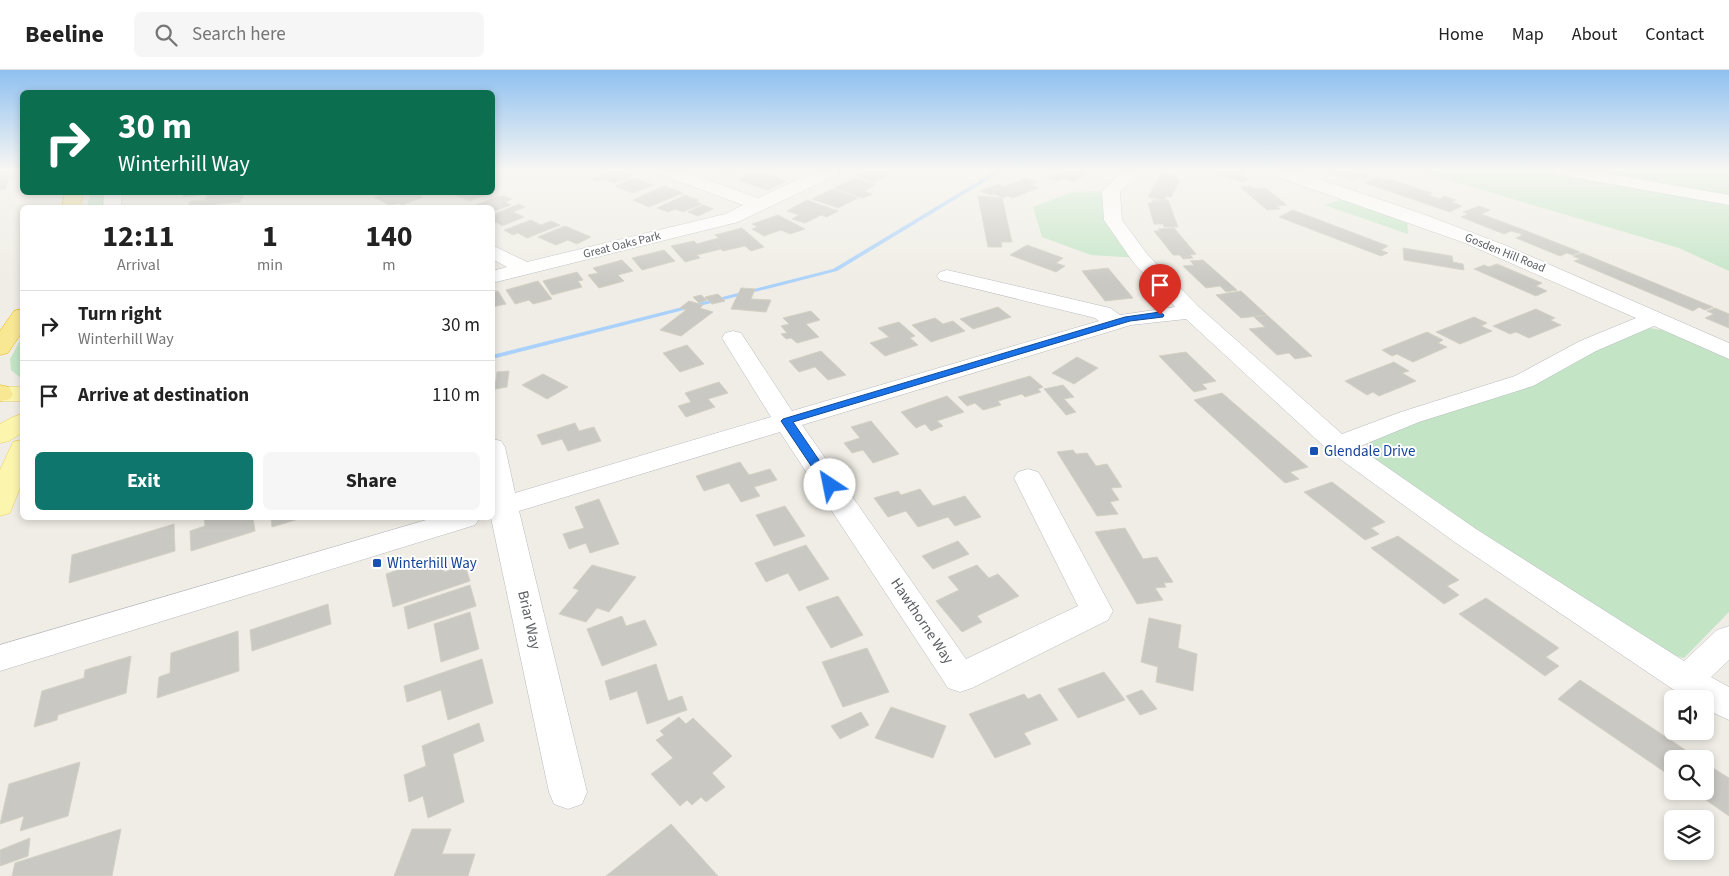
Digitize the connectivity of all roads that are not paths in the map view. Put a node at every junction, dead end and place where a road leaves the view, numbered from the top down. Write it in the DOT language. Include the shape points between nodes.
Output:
graph roads {
  1 [pos="753,208"];
  2 [pos="1112,208"];
  3 [pos="1387,208"];
  4 [pos="495,253"];
  5 [pos="525,269"];
  6 [pos="495,276"];
  7 [pos="948,276"];
  8 [pos="1191,312"];
  9 [pos="1655,318"];
  10 [pos="20,319"];
  11 [pos="1116,322"];
  12 [pos="733,338"];
  13 [pos="0,348"];
  14 [pos="1729,352"];
  15 [pos="786,421"];
  16 [pos="20,423"];
  17 [pos="0,435"];
  18 [pos="1338,445"];
  19 [pos="20,451"];
  20 [pos="5,474"];
  21 [pos="495,477"];
  22 [pos="1028,478"];
  23 [pos="0,506"];
  24 [pos="498,507"];
  25 [pos="458,520"];
  26 [pos="1729,639"];
  27 [pos="0,658"];
  28 [pos="1686,680"];
  29 [pos="1729,705"];
  30 [pos="568,792"];
  1 -- 5 [label="street, Great Oaks Park" via="731,218"];
  2 -- 8 [label="street" via="1113,220 1140,258"];
  3 -- 9 [label="street, Gosden Hill Road" via="1593,289"];
  4 -- 5 [label="street"];
  5 -- 6 [label="street, Great Oaks Park"];
  7 -- 11 [label="street" via="1102,313"];
  8 -- 11 [label="street"];
  8 -- 18 [label="street"];
  9 -- 14 [label="street, Gosden Hill Road"];
  9 -- 18 [label="street" via="1588,346 1524,381 1410,417"];
  10 -- 13 [label="highway"];
  11 -- 15 [label="street"];
  12 -- 15 [label="street, Hawthorne Way"];
  15 -- 22 [label="street, Hawthorne Way" via="960,678 1097,612"];
  15 -- 24 [label="street"];
  16 -- 17 [label="main road"];
  18 -- 28 [label="street" via="1466,536"];
  19 -- 20 [label="main road"];
  20 -- 23 [label="main road"];
  21 -- 24 [label="street, Briar Way"];
  24 -- 30 [label="street, Briar Way"];
  25 -- 27 [label="street"];
  26 -- 28 [label="street"];
  28 -- 29 [label="street"];
}
